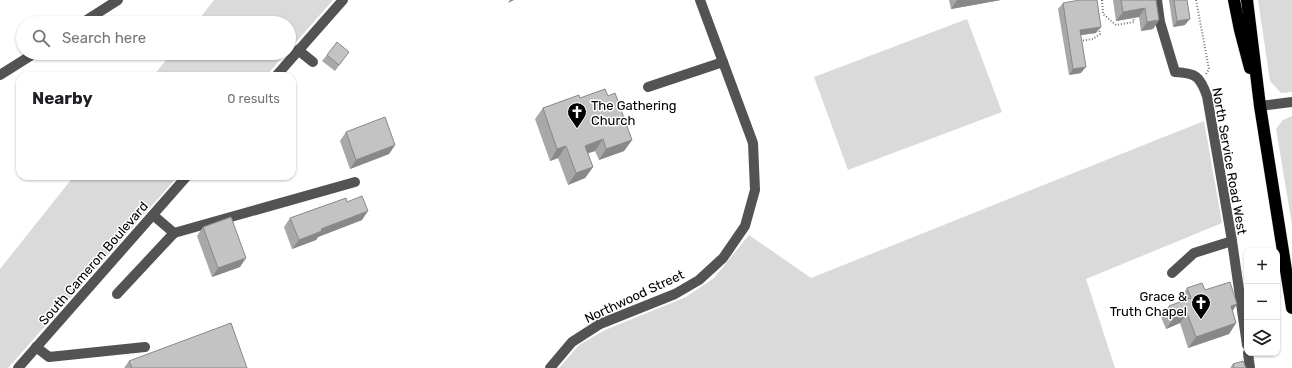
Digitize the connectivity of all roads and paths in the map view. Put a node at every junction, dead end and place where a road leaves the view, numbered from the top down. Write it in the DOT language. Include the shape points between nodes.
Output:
graph roads {
  1 [pos="118,0"];
  2 [pos="343,0"];
  3 [pos="700,0"];
  4 [pos="1102,0"];
  5 [pos="1157,0"];
  6 [pos="1196,0"];
  7 [pos="1234,0"];
  8 [pos="1247,0"];
  9 [pos="1102,8"];
  10 [pos="1096,9"];
  11 [pos="1132,11"];
  12 [pos="93,16"];
  13 [pos="1098,21"];
  14 [pos="1079,34"];
  15 [pos="298,50"];
  16 [pos="296,52"];
  17 [pos="24,60"];
  18 [pos="290,60"];
  19 [pos="313,62"];
  20 [pos="723,62"];
  21 [pos="279,72"];
  22 [pos="0,75"];
  23 [pos="1205,77"];
  24 [pos="648,87"];
  25 [pos="1292,102"];
  26 [pos="1260,106"];
  27 [pos="184,180"];
  28 [pos="354,182"];
  29 [pos="153,215"];
  30 [pos="174,233"];
  31 [pos="1232,241"];
  32 [pos="1172,273"];
  33 [pos="117,294"];
  34 [pos="1292,308"];
  35 [pos="1244,324"];
  36 [pos="145,346"];
  37 [pos="36,348"];
  38 [pos="1248,356"];
  39 [pos="18,368"];
  40 [pos="550,368"];
  41 [pos="1250,368"];
  1 -- 12 [label="street"];
  2 -- 15 [label="street"];
  3 -- 20 [label="street, Northwood Street"];
  4 -- 9 [label="path"];
  5 -- 31 [label="street, North Service Road West" via="1160,22 1175,72 1189,73 1202,82 1207,96"];
  6 -- 23 [label="path" via="1209,69"];
  7 -- 26 [label="highway"];
  8 -- 26 [label="highway"];
  9 -- 10 [label="path"];
  9 -- 11 [label="path" via="1104,14 1116,25 1134,22"];
  13 -- 14 [label="path" via="1100,34 1093,39 1080,41"];
  15 -- 16 [label="street"];
  15 -- 19 [label="street"];
  17 -- 22 [label="street"];
  18 -- 21 [label="street"];
  20 -- 24 [label="street"];
  20 -- 40 [label="street, Northwood Street" via="754,143 755,190 745,226 723,258 699,280 675,294 600,324 572,342"];
  25 -- 26 [label="street"];
  26 -- 34 [label="highway"];
  27 -- 29 [label="street, South Cameron Boulevard"];
  28 -- 30 [label="street"];
  29 -- 30 [label="street"];
  29 -- 37 [label="street, South Cameron Boulevard"];
  30 -- 33 [label="street"];
  31 -- 32 [label="street" via="1194,253"];
  31 -- 35 [label="street, North Service Road West"];
  36 -- 37 [label="street" via="49,357"];
  37 -- 39 [label="street, South Cameron Boulevard"];
  38 -- 41 [label="street"];
}
